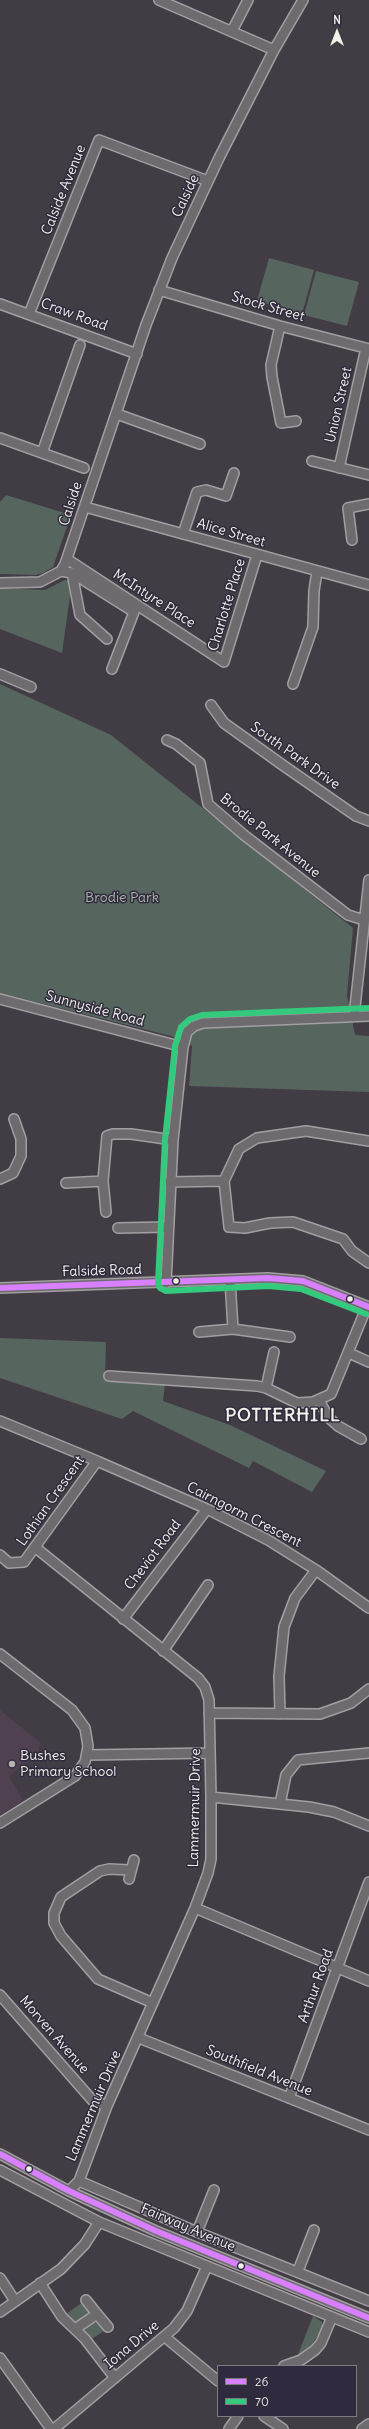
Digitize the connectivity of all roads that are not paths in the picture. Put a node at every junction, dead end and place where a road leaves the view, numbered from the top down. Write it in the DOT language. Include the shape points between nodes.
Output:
graph roads {
  1 [pos="159,0"];
  2 [pos="248,0"];
  3 [pos="303,0"];
  4 [pos="232,31"];
  5 [pos="274,50"];
  6 [pos="208,182"];
  7 [pos="159,290"];
  8 [pos="0,304"];
  9 [pos="29,314"];
  10 [pos="280,326"];
  11 [pos="80,345"];
  12 [pos="368,348"];
  13 [pos="137,354"];
  14 [pos="117,414"];
  15 [pos="296,421"];
  16 [pos="0,439"];
  17 [pos="200,444"];
  18 [pos="42,453"];
  19 [pos="312,461"];
  20 [pos="84,468"];
  21 [pos="339,468"];
  22 [pos="234,474"];
  23 [pos="369,475"];
  24 [pos="369,504"];
  25 [pos="85,507"];
  26 [pos="183,534"];
  27 [pos="352,540"];
  28 [pos="257,555"];
  29 [pos="67,559"];
  30 [pos="61,571"];
  31 [pos="317,571"];
  32 [pos="72,573"];
  33 [pos="0,583"];
  34 [pos="369,585"];
  35 [pos="107,639"];
  36 [pos="224,662"];
  37 [pos="112,669"];
  38 [pos="0,674"];
  39 [pos="293,684"];
  40 [pos="31,687"];
  41 [pos="211,704"];
  42 [pos="167,740"];
  43 [pos="369,821"];
  44 [pos="369,880"];
  45 [pos="365,925"];
  46 [pos="0,999"];
  47 [pos="354,1016"];
  48 [pos="369,1016"];
  49 [pos="183,1047"];
  50 [pos="14,1119"];
  51 [pos="173,1140"];
  52 [pos="369,1141"];
  53 [pos="0,1179"];
  54 [pos="103,1181"];
  55 [pos="224,1181"];
  56 [pos="169,1182"];
  57 [pos="66,1184"];
  58 [pos="106,1212"];
  59 [pos="167,1227"];
  60 [pos="118,1228"];
  61 [pos="369,1263"];
  62 [pos="230,1280"];
  63 [pos="166,1283"];
  64 [pos="0,1288"];
  65 [pos="368,1306"];
  66 [pos="233,1329"];
  67 [pos="199,1332"];
  68 [pos="290,1337"];
  69 [pos="274,1352"];
  70 [pos="349,1353"];
  71 [pos="369,1362"];
  72 [pos="109,1376"];
  73 [pos="266,1388"];
  74 [pos="319,1400"];
  75 [pos="0,1421"];
  76 [pos="361,1439"];
  77 [pos="97,1461"];
  78 [pos="207,1509"];
  79 [pos="36,1548"];
  80 [pos="0,1555"];
  81 [pos="316,1570"];
  82 [pos="208,1585"];
  83 [pos="369,1608"];
  84 [pos="123,1619"];
  85 [pos="163,1651"];
  86 [pos="0,1654"];
  87 [pos="369,1689"];
  88 [pos="209,1713"];
  89 [pos="280,1714"];
  90 [pos="210,1753"];
  91 [pos="369,1753"];
  92 [pos="88,1755"];
  93 [pos="211,1797"];
  94 [pos="280,1804"];
  95 [pos="0,1824"];
  96 [pos="369,1826"];
  97 [pos="134,1860"];
  98 [pos="369,1882"];
  99 [pos="195,1908"];
  100 [pos="338,1968"];
  101 [pos="369,1981"];
  102 [pos="0,1995"];
  103 [pos="153,2003"];
  104 [pos="138,2038"];
  105 [pos="289,2098"];
  106 [pos="107,2106"];
  107 [pos="369,2130"];
  108 [pos="0,2154"];
  109 [pos="0,2170"];
  110 [pos="79,2181"];
  111 [pos="214,2190"];
  112 [pos="69,2191"];
  113 [pos="99,2222"];
  114 [pos="314,2230"];
  115 [pos="197,2232"];
  116 [pos="207,2266"];
  117 [pos="298,2271"];
  118 [pos="0,2278"];
  119 [pos="40,2283"];
  120 [pos="86,2300"];
  121 [pos="15,2301"];
  122 [pos="369,2301"];
  123 [pos="0,2312"];
  124 [pos="97,2314"];
  125 [pos="332,2317"];
  126 [pos="369,2318"];
  127 [pos="108,2327"];
  128 [pos="75,2330"];
  129 [pos="369,2332"];
  130 [pos="164,2337"];
  131 [pos="0,2358"];
  132 [pos="287,2365"];
  133 [pos="115,2378"];
  134 [pos="217,2380"];
  135 [pos="237,2417"];
  136 [pos="265,2417"];
  137 [pos="369,2424"];
  138 [pos="51,2429"];
  139 [pos="54,2429"];
  140 [pos="229,2429"];
  141 [pos="283,2429"];
  142 [pos="362,2429"];
  1 -- 4 [label="street"];
  2 -- 4 [label="street"];
  3 -- 5 [label="street, Calside"];
  4 -- 5 [label="street"];
  5 -- 6 [label="street, Calside"];
  6 -- 7 [label="street, Calside"];
  6 -- 9 [label="street, Calside Avenue" via="99,140"];
  7 -- 10 [label="street, Stock Street"];
  7 -- 13 [label="street, Calside"];
  8 -- 9 [label="street, Craw Road"];
  9 -- 13 [label="street, Craw Road"];
  10 -- 12 [label="street, Stock Street"];
  10 -- 15 [label="street" via="271,365 272,377 281,423"];
  11 -- 18 [label="street"];
  12 -- 21 [label="street, Union Street"];
  13 -- 14 [label="street, Calside"];
  14 -- 17 [label="street"];
  14 -- 25 [label="street, Calside"];
  16 -- 18 [label="street"];
  18 -- 20 [label="street"];
  19 -- 21 [label="street"];
  21 -- 23 [label="street"];
  22 -- 26 [label="street" via="226,496 206,490 197,492"];
  24 -- 27 [label="street" via="348,508"];
  25 -- 26 [label="street, Alice Street"];
  25 -- 29 [label="street, Calside"];
  26 -- 28 [label="street, Alice Street"];
  28 -- 31 [label="street, Alice Street"];
  28 -- 36 [label="street, Charlotte Place"];
  29 -- 30 [label="street, Calside"];
  29 -- 36 [label="street, McIntyre Place"];
  30 -- 32 [label="street"];
  30 -- 33 [label="street" via="40,582"];
  31 -- 34 [label="street, Alice Street"];
  31 -- 39 [label="street" via="313,627"];
  32 -- 35 [label="street" via="80,614"];
  32 -- 37 [label="street" via="134,612"];
  38 -- 40 [label="street"];
  41 -- 43 [label="street, South Park Drive" via="224,723 356,816"];
  42 -- 45 [label="street, Brodie Park Avenue" via="200,763 208,804 244,835 348,915"];
  44 -- 45 [label="street"];
  45 -- 47 [label="street"];
  46 -- 49 [label="street, Sunnyside Road"];
  47 -- 48 [label="street"];
  47 -- 49 [label="street" via="203,1023 187,1032"];
  49 -- 51 [label="street"];
  50 -- 53 [label="street" via="21,1139 21,1156 13,1173"];
  51 -- 54 [label="street" via="130,1134 107,1136"];
  51 -- 56 [label="street"];
  52 -- 55 [label="street" via="306,1131 257,1138 239,1149"];
  54 -- 57 [label="street"];
  54 -- 58 [label="street"];
  55 -- 56 [label="street"];
  55 -- 61 [label="street" via="230,1227 245,1228 293,1222 343,1239 352,1251"];
  56 -- 59 [label="street"];
  59 -- 60 [label="street"];
  59 -- 63 [label="street"];
  62 -- 63 [label="street, Falside Road"];
  62 -- 65 [label="street, Falside Road" via="268,1278 303,1281"];
  62 -- 66 [label="street"];
  63 -- 64 [label="street, Falside Road"];
  65 -- 70 [label="street"];
  66 -- 67 [label="street"];
  66 -- 68 [label="street"];
  69 -- 73 [label="street"];
  70 -- 71 [label="street"];
  70 -- 74 [label="street" via="331,1394"];
  72 -- 73 [label="street"];
  73 -- 74 [label="street" via="298,1403"];
  74 -- 76 [label="street" via="328,1417"];
  75 -- 77 [label="street, Lothian Crescent"];
  77 -- 78 [label="street, Cairngorm Crescent"];
  77 -- 79 [label="street, Lothian Crescent"];
  78 -- 81 [label="street, Cairngorm Crescent" via="268,1540"];
  78 -- 84 [label="street, Cheviot Road"];
  79 -- 80 [label="street, Lothian Crescent" via="24,1562 9,1563"];
  79 -- 84 [label="street, Lammermuir Drive"];
  81 -- 83 [label="street, Cairngorm Crescent"];
  81 -- 89 [label="street" via="295,1598 284,1627 279,1676"];
  82 -- 85 [label="street"];
  84 -- 85 [label="street, Lammermuir Drive"];
  85 -- 88 [label="street, Lammermuir Drive" via="201,1682 207,1693"];
  86 -- 92 [label="street" via="80,1719 88,1736"];
  87 -- 89 [label="street" via="351,1703 320,1714"];
  88 -- 89 [label="street"];
  88 -- 90 [label="street, Lammermuir Drive"];
  90 -- 92 [label="street"];
  90 -- 93 [label="street, Lammermuir Drive"];
  91 -- 94 [label="street" via="298,1760 286,1775"];
  92 -- 95 [label="street" via="75,1776"];
  93 -- 94 [label="street"];
  93 -- 99 [label="street, Lammermuir Drive" via="211,1859 205,1885"];
  94 -- 96 [label="street" via="334,1812"];
  97 -- 103 [label="street" via="130,1875 109,1869 100,1871 61,1897 54,1913 54,1923 61,1936 98,1979"];
  98 -- 100 [label="street, Arthur Road"];
  99 -- 100 [label="street"];
  99 -- 103 [label="street, Lammermuir Drive"];
  100 -- 101 [label="street"];
  100 -- 105 [label="street, Arthur Road"];
  102 -- 106 [label="street, Morven Avenue" via="93,2101"];
  103 -- 104 [label="street, Lammermuir Drive"];
  104 -- 105 [label="street, Southfield Avenue"];
  104 -- 106 [label="street, Lammermuir Drive"];
  105 -- 107 [label="street, Southfield Avenue"];
  106 -- 110 [label="street, Lammermuir Drive"];
  108 -- 112 [label="street, Fairway Avenue"];
  109 -- 113 [label="street, Fairway Avenue"];
  110 -- 112 [label="street, Lammermuir Drive"];
  110 -- 115 [label="street"];
  111 -- 115 [label="street"];
  112 -- 126 [label="street, Fairway Avenue" via="156,2231"];
  113 -- 116 [label="street, Fairway Avenue"];
  113 -- 119 [label="street" via="74,2256"];
  114 -- 117 [label="street"];
  115 -- 117 [label="street"];
  116 -- 125 [label="street, Fairway Avenue"];
  116 -- 130 [label="street, Iona Drive" via="187,2310"];
  117 -- 122 [label="street"];
  118 -- 121 [label="street"];
  119 -- 121 [label="street"];
  119 -- 128 [label="street" via="62,2317"];
  120 -- 124 [label="street"];
  121 -- 123 [label="street"];
  124 -- 127 [label="street"];
  124 -- 128 [label="street"];
  125 -- 129 [label="street, Fairway Avenue"];
  125 -- 132 [label="street" via="321,2343 315,2350 301,2360"];
  128 -- 133 [label="street"];
  130 -- 133 [label="street, Iona Drive"];
  130 -- 134 [label="street"];
  131 -- 138 [label="street"];
  133 -- 139 [label="street, Iona Drive"];
  135 -- 140 [label="street"];
  136 -- 141 [label="street"];
  137 -- 142 [label="street"];
}
